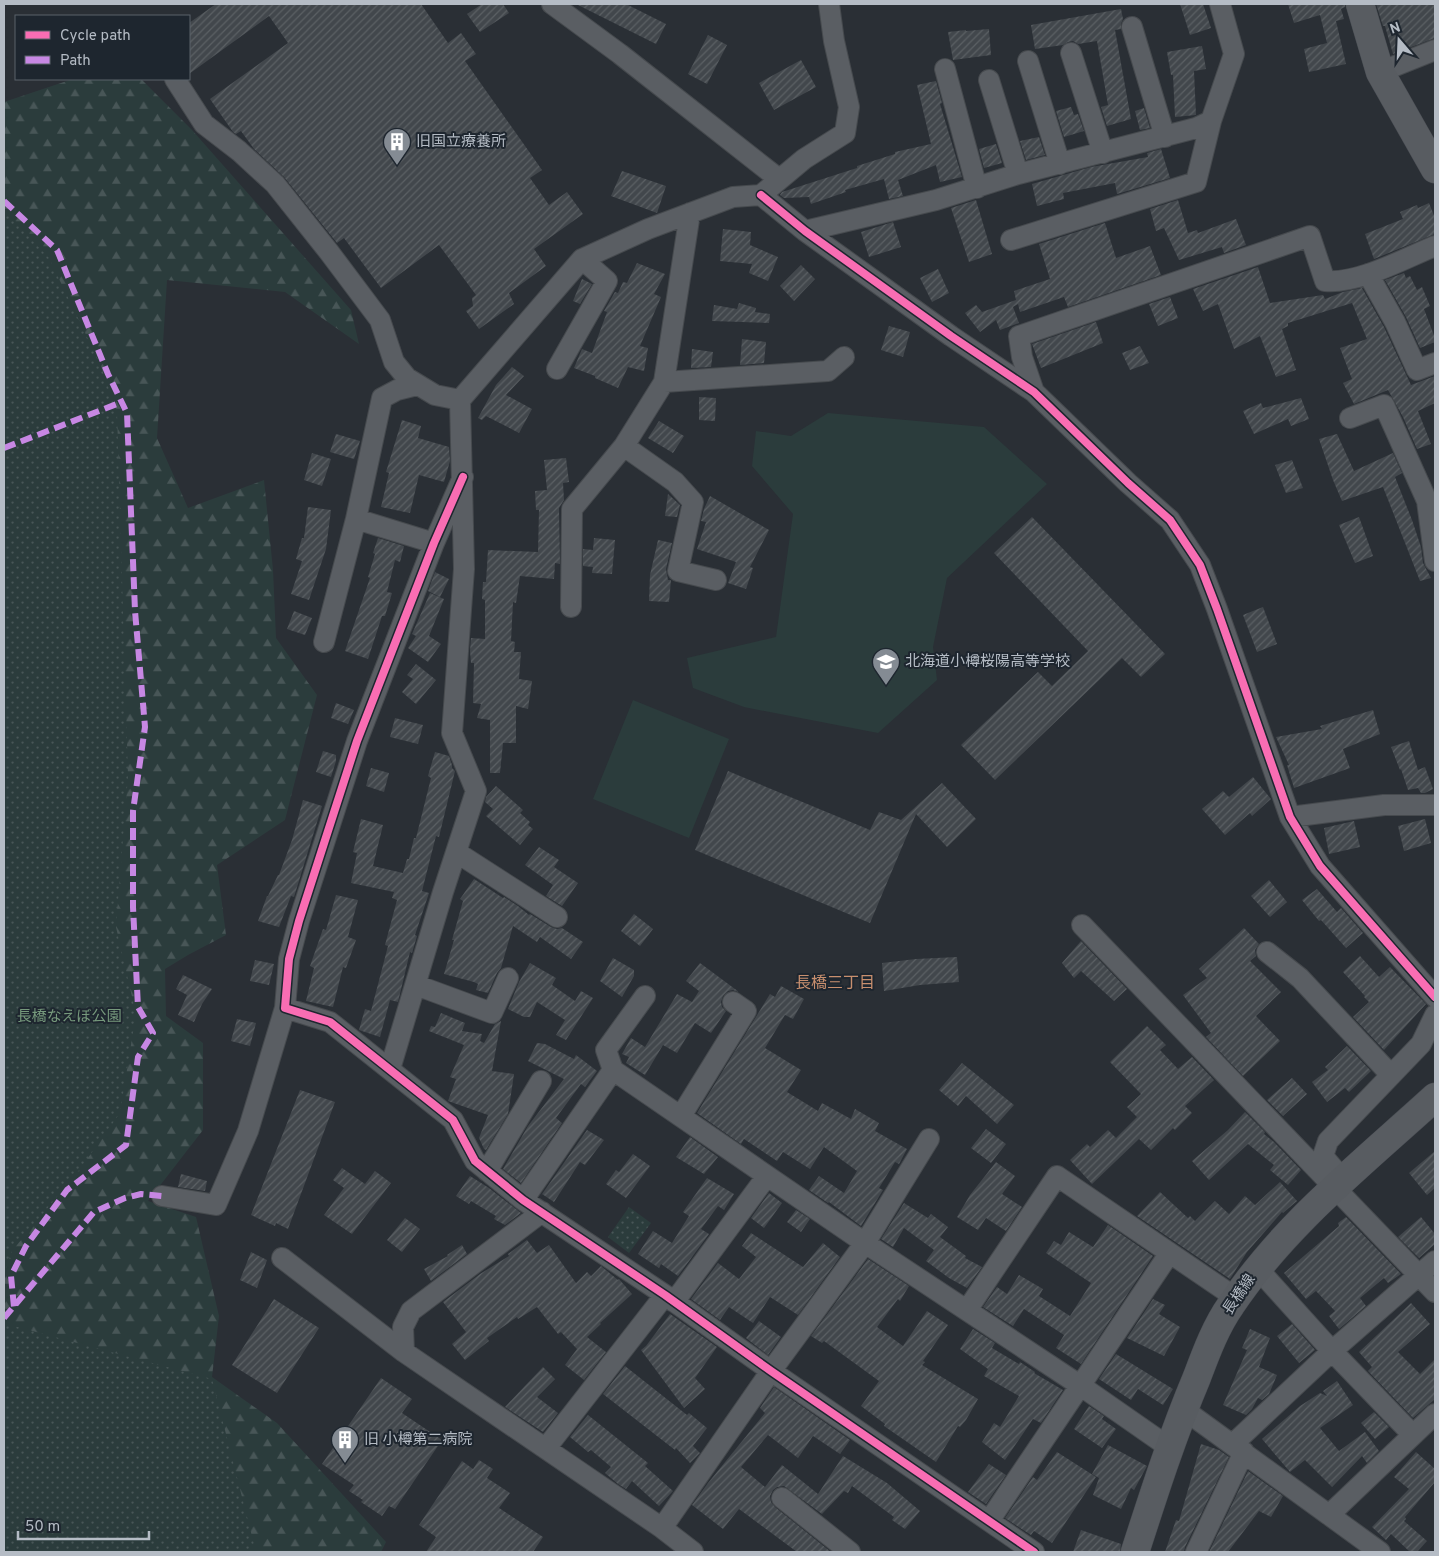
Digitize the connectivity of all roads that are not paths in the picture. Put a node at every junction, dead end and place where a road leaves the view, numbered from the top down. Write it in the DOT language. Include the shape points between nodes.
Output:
graph roads {
  1 [pos="552,4"];
  2 [pos="829,4"];
  3 [pos="1220,4"];
  4 [pos="1360,4"];
  5 [pos="1132,27"];
  6 [pos="1435,50"];
  7 [pos="1071,53"];
  8 [pos="1028,61"];
  9 [pos="945,69"];
  10 [pos="1380,72"];
  11 [pos="177,80"];
  12 [pos="989,80"];
  13 [pos="1211,120"];
  14 [pos="1165,137"];
  15 [pos="1103,153"];
  16 [pos="1060,164"];
  17 [pos="1435,169"];
  18 [pos="1018,174"];
  19 [pos="779,179"];
  20 [pos="976,188"];
  21 [pos="761,195"];
  22 [pos="690,213"];
  23 [pos="805,231"];
  24 [pos="1011,240"];
  25 [pos="1435,246"];
  26 [pos="582,259"];
  27 [pos="1368,274"];
  28 [pos="844,357"];
  29 [pos="1435,363"];
  30 [pos="557,369"];
  31 [pos="664,382"];
  32 [pos="418,385"];
  33 [pos="1034,392"];
  34 [pos="460,400"];
  35 [pos="1350,418"];
  36 [pos="624,446"];
  37 [pos="463,477"];
  38 [pos="1431,500"];
  39 [pos="356,519"];
  40 [pos="434,544"];
  41 [pos="1435,561"];
  42 [pos="716,580"];
  43 [pos="571,607"];
  44 [pos="324,642"];
  45 [pos="1435,805"];
  46 [pos="1290,817"];
  47 [pos="456,852"];
  48 [pos="557,917"];
  49 [pos="1082,925"];
  50 [pos="1267,952"];
  51 [pos="508,978"];
  52 [pos="416,985"];
  53 [pos="645,996"];
  54 [pos="1435,997"];
  55 [pos="732,1002"];
  56 [pos="285,1008"];
  57 [pos="1435,1015"];
  58 [pos="390,1069"];
  59 [pos="614,1070"];
  60 [pos="1391,1075"];
  61 [pos="541,1081"];
  62 [pos="1435,1097"];
  63 [pos="681,1116"];
  64 [pos="929,1139"];
  65 [pos="487,1170"];
  66 [pos="767,1176"];
  67 [pos="1340,1184"];
  68 [pos="162,1196"];
  69 [pos="523,1200"];
  70 [pos="542,1212"];
  71 [pos="865,1243"];
  72 [pos="1168,1254"];
  73 [pos="282,1258"];
  74 [pos="1435,1261"];
  75 [pos="1258,1269"];
  76 [pos="1419,1275"];
  77 [pos="1435,1292"];
  78 [pos="1236,1298"];
  79 [pos="670,1299"];
  80 [pos="967,1310"];
  81 [pos="1332,1351"];
  82 [pos="404,1352"];
  83 [pos="771,1371"];
  84 [pos="1081,1386"];
  85 [pos="1183,1409"];
  86 [pos="1435,1414"];
  87 [pos="1412,1434"];
  88 [pos="546,1448"];
  89 [pos="1170,1448"];
  90 [pos="1238,1448"];
  91 [pos="782,1498"];
  92 [pos="1329,1515"];
  93 [pos="989,1521"];
  94 [pos="662,1528"];
  95 [pos="1030,1551"];
  96 [pos="693,1552"];
  97 [pos="850,1552"];
  98 [pos="1135,1552"];
  99 [pos="1196,1552"];
  100 [pos="1380,1552"];
  1 -- 19 [label="street"];
  2 -- 19 [label="street" via="849,107 845,132"];
  3 -- 13 [label="street" via="1234,54"];
  4 -- 10 [label="street"];
  5 -- 14 [label="street"];
  6 -- 10 [label="street"];
  7 -- 15 [label="street"];
  8 -- 16 [label="street"];
  9 -- 20 [label="street"];
  10 -- 17 [label="street"];
  11 -- 32 [label="street" via="204,124 275,184 329,252 380,320 394,362 407,378"];
  12 -- 18 [label="street"];
  13 -- 14 [label="street"];
  13 -- 24 [label="street" via="1196,182"];
  14 -- 15 [label="street"];
  15 -- 16 [label="street"];
  16 -- 18 [label="street"];
  18 -- 20 [label="street"];
  19 -- 21 [label="street"];
  20 -- 23 [label="street"];
  21 -- 22 [label="street" via="733,197"];
  21 -- 23 [label="street"];
  22 -- 26 [label="street"];
  22 -- 31 [label="street"];
  23 -- 33 [label="street"];
  25 -- 27 [label="street"];
  26 -- 30 [label="street" via="607,281"];
  26 -- 34 [label="street"];
  27 -- 29 [label="street" via="1417,370"];
  27 -- 33 [label="street" via="1338,282 1325,280 1310,236 1019,336 1022,357"];
  28 -- 31 [label="street" via="828,371"];
  31 -- 36 [label="street"];
  32 -- 34 [label="street" via="435,395"];
  32 -- 39 [label="street" via="382,398"];
  33 -- 46 [label="street" via="1170,520 1200,565"];
  34 -- 37 [label="street"];
  35 -- 38 [label="street" via="1384,405"];
  36 -- 42 [label="street" via="675,482 694,502 678,571"];
  36 -- 43 [label="street" via="572,509"];
  37 -- 40 [label="street"];
  37 -- 47 [label="street" via="464,569 452,733 476,791"];
  38 -- 41 [label="street"];
  39 -- 40 [label="street"];
  39 -- 44 [label="street"];
  40 -- 56 [label="street" via="358,741 302,912 289,959"];
  45 -- 46 [label="street" via="1384,804"];
  46 -- 54 [label="street" via="1320,866"];
  47 -- 48 [label="street"];
  47 -- 52 [label="street"];
  49 -- 67 [label="street"];
  50 -- 60 [label="street" via="1300,978"];
  51 -- 52 [label="street" via="492,1013"];
  52 -- 58 [label="street"];
  53 -- 59 [label="street" via="606,1050"];
  55 -- 63 [label="street" via="746,1011"];
  56 -- 58 [label="street" via="330,1022"];
  56 -- 68 [label="street" via="248,1131 216,1205"];
  57 -- 60 [label="street" via="1420,1044"];
  58 -- 65 [label="street" via="453,1120 475,1161"];
  59 -- 63 [label="street"];
  59 -- 69 [label="street"];
  60 -- 67 [label="street" via="1328,1141 1323,1156"];
  61 -- 65 [label="street"];
  62 -- 67 [label="street, 長橋線"];
  63 -- 66 [label="street"];
  64 -- 71 [label="street"];
  65 -- 69 [label="street"];
  66 -- 71 [label="street"];
  66 -- 79 [label="street"];
  67 -- 75 [label="street, 長橋線" via="1289,1233"];
  67 -- 76 [label="street"];
  69 -- 70 [label="street"];
  70 -- 79 [label="street"];
  70 -- 82 [label="street" via="411,1311 403,1327"];
  71 -- 80 [label="street"];
  71 -- 83 [label="street"];
  72 -- 78 [label="street"];
  72 -- 80 [label="street" via="1057,1176"];
  72 -- 84 [label="street"];
  73 -- 82 [label="street"];
  74 -- 76 [label="street"];
  75 -- 78 [label="street, 長橋線"];
  75 -- 81 [label="street"];
  76 -- 77 [label="street"];
  76 -- 81 [label="street"];
  78 -- 85 [label="street, 長橋線" via="1207,1351"];
  79 -- 83 [label="street"];
  79 -- 88 [label="street"];
  80 -- 84 [label="street"];
  81 -- 87 [label="street"];
  81 -- 90 [label="street"];
  82 -- 88 [label="street"];
  83 -- 93 [label="street"];
  83 -- 94 [label="street"];
  84 -- 89 [label="street"];
  84 -- 93 [label="street"];
  85 -- 89 [label="street, 長橋線"];
  85 -- 90 [label="street"];
  86 -- 87 [label="street"];
  87 -- 92 [label="street"];
  88 -- 94 [label="street"];
  89 -- 98 [label="street, 長橋線"];
  90 -- 92 [label="street"];
  90 -- 99 [label="street"];
  91 -- 97 [label="street"];
  92 -- 100 [label="street"];
  93 -- 95 [label="street"];
  94 -- 96 [label="street"];
}
